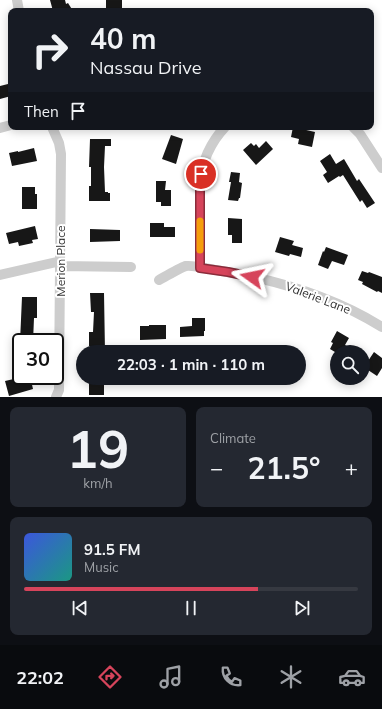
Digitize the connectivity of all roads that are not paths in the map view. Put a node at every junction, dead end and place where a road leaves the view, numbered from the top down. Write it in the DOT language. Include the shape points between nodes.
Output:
graph roads {
  1 [pos="53,130"];
  2 [pos="222,130"];
  3 [pos="356,130"];
  4 [pos="382,168"];
  5 [pos="61,263"];
  6 [pos="130,267"];
  7 [pos="200,268"];
  8 [pos="0,275"];
  9 [pos="159,280"];
  10 [pos="382,327"];
  11 [pos="56,397"];
  1 -- 5 [label="street, Merion Place" via="61,154"];
  2 -- 7 [label="street" via="209,149 201,174"];
  3 -- 4 [label="street"];
  5 -- 6 [label="street"];
  5 -- 8 [label="street"];
  5 -- 11 [label="street, Merion Place" via="59,390"];
  7 -- 9 [label="street, Valerie Lane" via="186,266"];
  7 -- 10 [label="street, Valerie Lane" via="265,279 302,290 350,309"];
}
